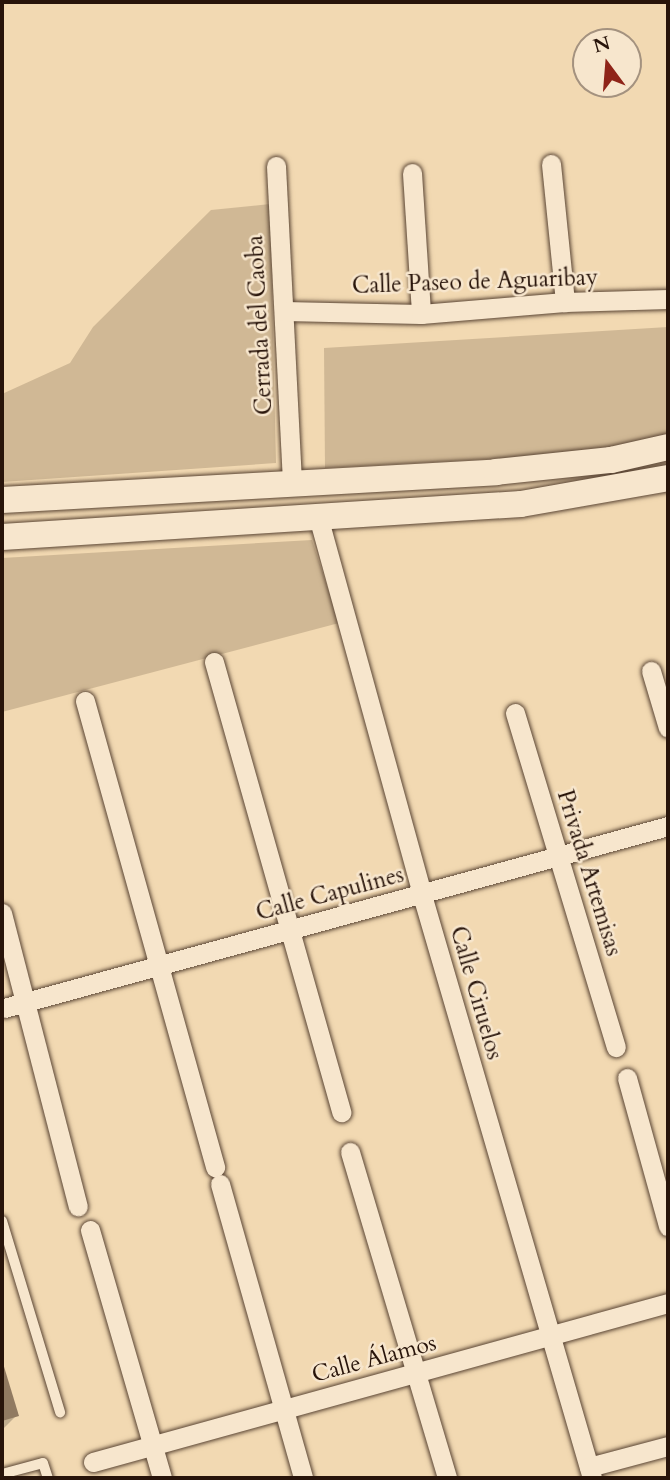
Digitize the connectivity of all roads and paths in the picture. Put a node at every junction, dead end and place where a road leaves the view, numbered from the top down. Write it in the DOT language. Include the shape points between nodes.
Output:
graph roads {
  1 [pos="551,164"];
  2 [pos="276,166"];
  3 [pos="412,173"];
  4 [pos="668,299"];
  5 [pos="565,302"];
  6 [pos="284,311"];
  7 [pos="421,314"];
  8 [pos="668,447"];
  9 [pos="668,478"];
  10 [pos="292,481"];
  11 [pos="2,500"];
  12 [pos="319,520"];
  13 [pos="2,537"];
  14 [pos="214,662"];
  15 [pos="651,671"];
  16 [pos="85,701"];
  17 [pos="515,713"];
  18 [pos="668,728"];
  19 [pos="668,827"];
  20 [pos="559,859"];
  21 [pos="422,895"];
  22 [pos="2,912"];
  23 [pos="287,930"];
  24 [pos="159,967"];
  25 [pos="28,1001"];
  26 [pos="4,1008"];
  27 [pos="616,1048"];
  28 [pos="626,1078"];
  29 [pos="341,1112"];
  30 [pos="350,1152"];
  31 [pos="78,1206"];
  32 [pos="2,1221"];
  33 [pos="668,1226"];
  34 [pos="90,1230"];
  35 [pos="668,1303"];
  36 [pos="552,1336"];
  37 [pos="414,1374"];
  38 [pos="284,1410"];
  39 [pos="60,1412"];
  40 [pos="152,1445"];
  41 [pos="668,1446"];
  42 [pos="93,1462"];
  43 [pos="590,1473"];
  44 [pos="2,1474"];
  45 [pos="48,1478"];
  46 [pos="162,1478"];
  47 [pos="303,1478"];
  48 [pos="447,1478"];
  1 -- 5 [label="street"];
  2 -- 6 [label="street, Cerrada del Caoba"];
  3 -- 7 [label="street"];
  4 -- 5 [label="street, Calle Paseo de Aguaribay"];
  5 -- 7 [label="street, Calle Paseo de Aguaribay"];
  6 -- 7 [label="street, Calle Paseo de Aguaribay"];
  6 -- 10 [label="street, Cerrada del Caoba"];
  8 -- 10 [label="main road" via="611,460 496,472"];
  9 -- 12 [label="main road" via="521,504"];
  10 -- 11 [label="main road"];
  12 -- 13 [label="main road"];
  12 -- 21 [label="street, Calle Ciruelos"];
  14 -- 23 [label="street"];
  15 -- 18 [label="street"];
  16 -- 24 [label="street"];
  17 -- 20 [label="street, Privada Artemisas"];
  19 -- 20 [label="street, Calle Capulines"];
  20 -- 21 [label="street, Calle Capulines"];
  20 -- 27 [label="street, Privada Artemisas"];
  21 -- 23 [label="street, Calle Capulines"];
  21 -- 36 [label="street, Calle Ciruelos"];
  22 -- 25 [label="street"];
  23 -- 24 [label="street, Calle Capulines"];
  23 -- 29 [label="street"];
  24 -- 25 [label="street, Calle Capulines"];
  24 -- 38 [label="street"];
  25 -- 26 [label="street, Calle Capulines"];
  25 -- 31 [label="street"];
  28 -- 33 [label="street"];
  30 -- 37 [label="street"];
  32 -- 39 [label="lane"];
  34 -- 40 [label="street"];
  35 -- 36 [label="street, Calle Álamos"];
  36 -- 37 [label="street, Calle Álamos"];
  36 -- 43 [label="street, Calle Ciruelos"];
  37 -- 38 [label="street, Calle Álamos"];
  37 -- 48 [label="street"];
  38 -- 40 [label="street, Calle Álamos"];
  38 -- 47 [label="street"];
  40 -- 42 [label="street, Calle Álamos"];
  40 -- 46 [label="street"];
  41 -- 43 [label="street"];
  44 -- 45 [label="lane" via="43,1462"];
}
